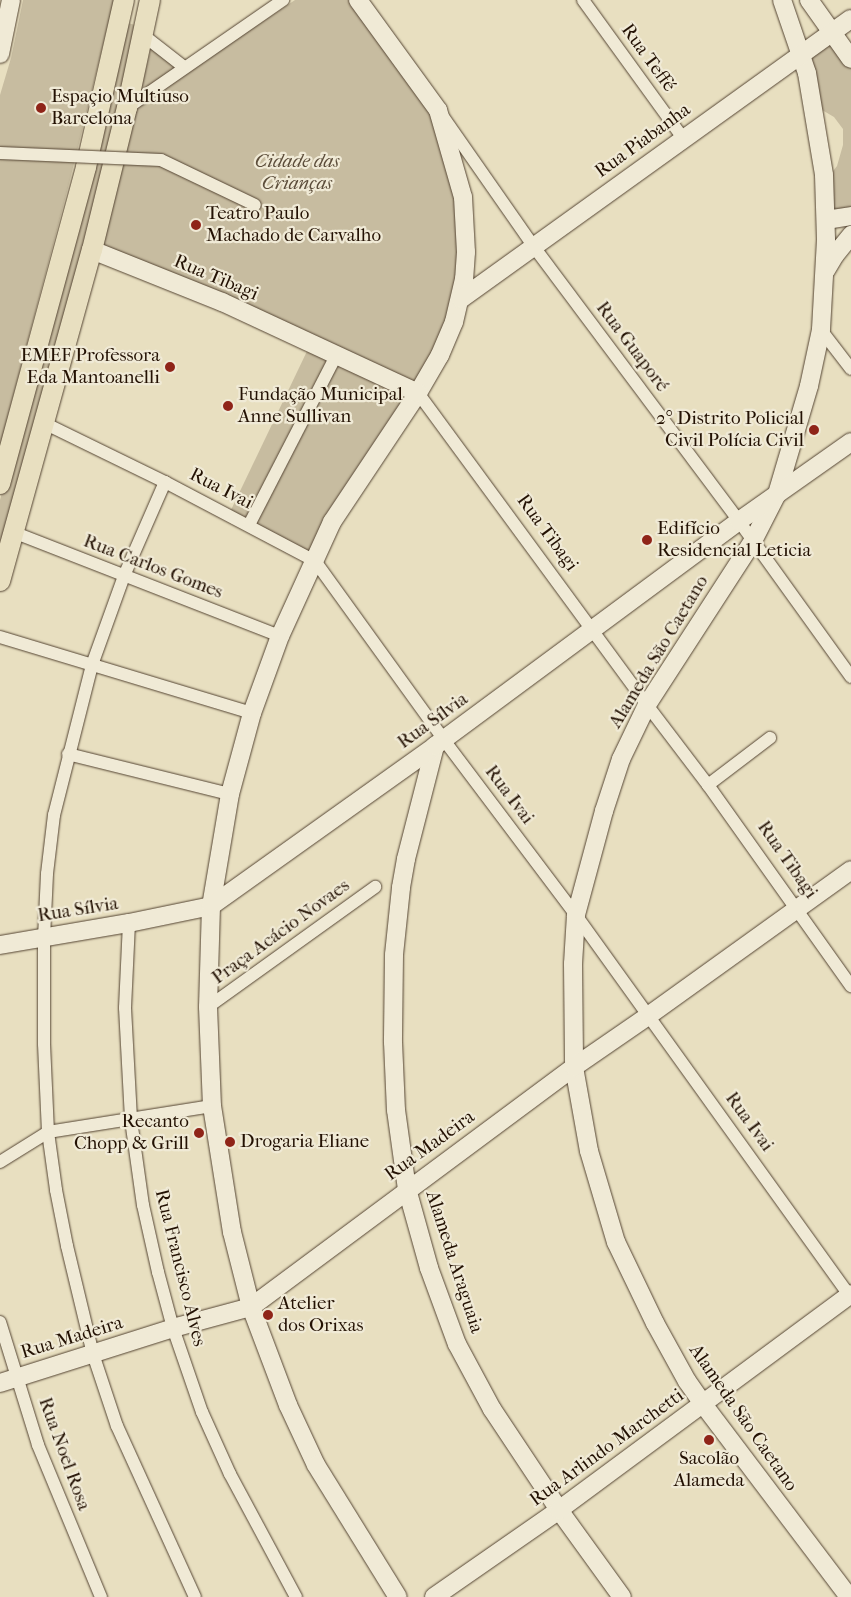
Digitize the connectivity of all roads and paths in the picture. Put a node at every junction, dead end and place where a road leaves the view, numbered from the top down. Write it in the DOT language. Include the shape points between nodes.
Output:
graph roads {
  1 [pos="11,0"];
  2 [pos="124,0"];
  3 [pos="150,0"];
  4 [pos="283,0"];
  5 [pos="358,0"];
  6 [pos="583,0"];
  7 [pos="782,0"];
  8 [pos="808,0"];
  9 [pos="851,19"];
  10 [pos="118,28"];
  11 [pos="833,33"];
  12 [pos="143,35"];
  13 [pos="0,54"];
  14 [pos="802,54"];
  15 [pos="851,59"];
  16 [pos="184,67"];
  17 [pos="104,92"];
  18 [pos="128,108"];
  19 [pos="438,110"];
  20 [pos="683,138"];
  21 [pos="0,153"];
  22 [pos="254,205"];
  23 [pos="851,216"];
  24 [pos="826,220"];
  25 [pos="851,235"];
  26 [pos="534,247"];
  27 [pos="92,250"];
  28 [pos="825,272"];
  29 [pos="461,299"];
  30 [pos="821,330"];
  31 [pos="337,354"];
  32 [pos="851,369"];
  33 [pos="418,392"];
  34 [pos="44,423"];
  35 [pos="851,442"];
  36 [pos="165,482"];
  37 [pos="0,484"];
  38 [pos="777,494"];
  39 [pos="738,521"];
  40 [pos="249,525"];
  41 [pos="14,532"];
  42 [pos="753,541"];
  43 [pos="315,561"];
  44 [pos="124,576"];
  45 [pos="0,581"];
  46 [pos="592,630"];
  47 [pos="280,636"];
  48 [pos="0,637"];
  49 [pos="92,665"];
  50 [pos="851,677"];
  51 [pos="647,706"];
  52 [pos="252,713"];
  53 [pos="770,738"];
  54 [pos="440,743"];
  55 [pos="68,754"];
  56 [pos="708,785"];
  57 [pos="230,794"];
  58 [pos="851,870"];
  59 [pos="376,887"];
  60 [pos="211,906"];
  61 [pos="796,911"];
  62 [pos="576,915"];
  63 [pos="129,923"];
  64 [pos="44,937"];
  65 [pos="0,946"];
  66 [pos="851,986"];
  67 [pos="208,1006"];
  68 [pos="648,1016"];
  69 [pos="574,1067"];
  70 [pos="212,1106"];
  71 [pos="131,1120"];
  72 [pos="48,1132"];
  73 [pos="0,1162"];
  74 [pos="407,1188"];
  75 [pos="850,1296"];
  76 [pos="251,1307"];
  77 [pos="0,1322"];
  78 [pos="173,1328"];
  79 [pos="93,1354"];
  80 [pos="8,1380"];
  81 [pos="703,1404"];
  82 [pos="559,1510"];
  83 [pos="101,1597"];
  84 [pos="195,1597"];
  85 [pos="296,1597"];
  86 [pos="398,1597"];
  87 [pos="434,1597"];
  88 [pos="622,1597"];
  89 [pos="849,1597"];
  1 -- 13 [label="street"];
  2 -- 10 [label="main road"];
  3 -- 12 [label="main road"];
  4 -- 16 [label="street"];
  5 -- 19 [label="street"];
  6 -- 20 [label="street, Rua Teffé"];
  7 -- 14 [label="street, Alameda São Caetano"];
  8 -- 11 [label="street"];
  9 -- 11 [label="street, Rua Piabanha"];
  10 -- 12 [label="main road" via="130,28"];
  10 -- 17 [label="main road"];
  11 -- 14 [label="street, Rua Piabanha"];
  11 -- 15 [label="street"];
  12 -- 16 [label="street"];
  12 -- 18 [label="main road"];
  14 -- 20 [label="street, Rua Piabanha"];
  14 -- 24 [label="street, Alameda São Caetano" via="821,144"];
  16 -- 18 [label="street"];
  17 -- 18 [label="main road" via="116,109"];
  17 -- 37 [label="main road"];
  18 -- 27 [label="main road"];
  19 -- 26 [label="street, Rua Guaporé"];
  19 -- 29 [label="street" via="463,197 466,252"];
  20 -- 26 [label="street, Rua Piabanha"];
  21 -- 22 [label="street, bridge" via="162,160"];
  23 -- 24 [label="street"];
  24 -- 28 [label="street, Alameda São Caetano"];
  25 -- 28 [label="street"];
  26 -- 29 [label="street, Rua Piabanha"];
  26 -- 39 [label="street, Rua Guaporé"];
  27 -- 31 [label="street, Rua Tibagi" via="222,302"];
  27 -- 34 [label="main road"];
  28 -- 30 [label="street, Alameda São Caetano"];
  29 -- 33 [label="street" via="450,334"];
  30 -- 32 [label="street"];
  30 -- 38 [label="street, Alameda São Caetano" via="806,396"];
  31 -- 33 [label="street, Rua Tibagi"];
  31 -- 40 [label="street"];
  33 -- 43 [label="street" via="332,522"];
  33 -- 46 [label="street, Rua Tibagi"];
  34 -- 36 [label="street, Rua Ivai"];
  34 -- 41 [label="main road"];
  35 -- 38 [label="street, Rua Sílvia"];
  36 -- 40 [label="street, Rua Ivai"];
  36 -- 44 [label="street"];
  38 -- 39 [label="street, Rua Sílvia"];
  38 -- 42 [label="street, Alameda São Caetano"];
  39 -- 42 [label="street, Rua Guaporé"];
  39 -- 46 [label="street, Rua Sílvia"];
  40 -- 43 [label="street, Rua Ivai"];
  41 -- 44 [label="street, Rua Carlos Gomes"];
  41 -- 45 [label="main road"];
  42 -- 50 [label="street, Rua Guaporé"];
  42 -- 51 [label="street, Alameda São Caetano"];
  43 -- 47 [label="street"];
  43 -- 54 [label="street, Rua Ivai"];
  44 -- 47 [label="street, Rua Carlos Gomes"];
  44 -- 49 [label="street"];
  46 -- 51 [label="street, Rua Tibagi"];
  46 -- 54 [label="street, Rua Sílvia"];
  47 -- 52 [label="street"];
  48 -- 49 [label="street"];
  49 -- 52 [label="street"];
  49 -- 55 [label="street"];
  51 -- 56 [label="street, Rua Tibagi"];
  51 -- 62 [label="street, Alameda São Caetano" via="621,759"];
  52 -- 57 [label="street"];
  53 -- 56 [label="street"];
  54 -- 60 [label="street, Rua Sílvia"];
  54 -- 62 [label="street, Rua Ivai"];
  54 -- 74 [label="street, Alameda Araguaia" via="406,859 394,955 396,1110"];
  55 -- 57 [label="street"];
  55 -- 64 [label="street" via="54,815"];
  56 -- 61 [label="street, Rua Tibagi"];
  57 -- 60 [label="street"];
  58 -- 61 [label="street, Rua Madeira"];
  59 -- 67 [label="street, Praça Acácio Novaes"];
  60 -- 63 [label="street, Rua Sílvia"];
  60 -- 67 [label="street"];
  61 -- 66 [label="street, Rua Tibagi"];
  61 -- 68 [label="street, Rua Madeira"];
  62 -- 68 [label="street, Rua Ivai"];
  62 -- 69 [label="street, Alameda São Caetano"];
  63 -- 64 [label="street, Rua Sílvia"];
  63 -- 71 [label="street, Rua Francisco Alves" via="126,1008"];
  64 -- 65 [label="street, Rua Sílvia"];
  64 -- 72 [label="street"];
  67 -- 70 [label="street"];
  68 -- 69 [label="street, Rua Madeira"];
  68 -- 75 [label="street, Rua Ivai"];
  69 -- 74 [label="street, Rua Madeira"];
  69 -- 81 [label="street, Alameda São Caetano" via="589,1151 616,1242 655,1323"];
  70 -- 71 [label="street"];
  70 -- 76 [label="street" via="232,1232"];
  71 -- 72 [label="street"];
  71 -- 78 [label="street, Rua Francisco Alves" via="143,1205"];
  72 -- 73 [label="street"];
  72 -- 79 [label="street" via="67,1246"];
  74 -- 76 [label="street, Rua Madeira"];
  74 -- 82 [label="street, Alameda Araguaia" via="429,1268 458,1344 492,1409"];
  75 -- 81 [label="street, Rua Arlindo Marchetti"];
  76 -- 78 [label="street, Rua Madeira"];
  76 -- 86 [label="street" via="288,1405 316,1465"];
  77 -- 80 [label="street, Rua Noel Rosa"];
  78 -- 79 [label="street, Rua Madeira"];
  78 -- 85 [label="street, Rua Francisco Alves" via="202,1412 230,1474"];
  79 -- 80 [label="street, Rua Madeira"];
  79 -- 84 [label="street" via="126,1448"];
  80 -- 83 [label="street, Rua Noel Rosa"];
  81 -- 82 [label="street, Rua Arlindo Marchetti"];
  81 -- 89 [label="street, Alameda São Caetano"];
  82 -- 87 [label="street, Rua Arlindo Marchetti"];
  82 -- 88 [label="street, Alameda Araguaia"];
}
